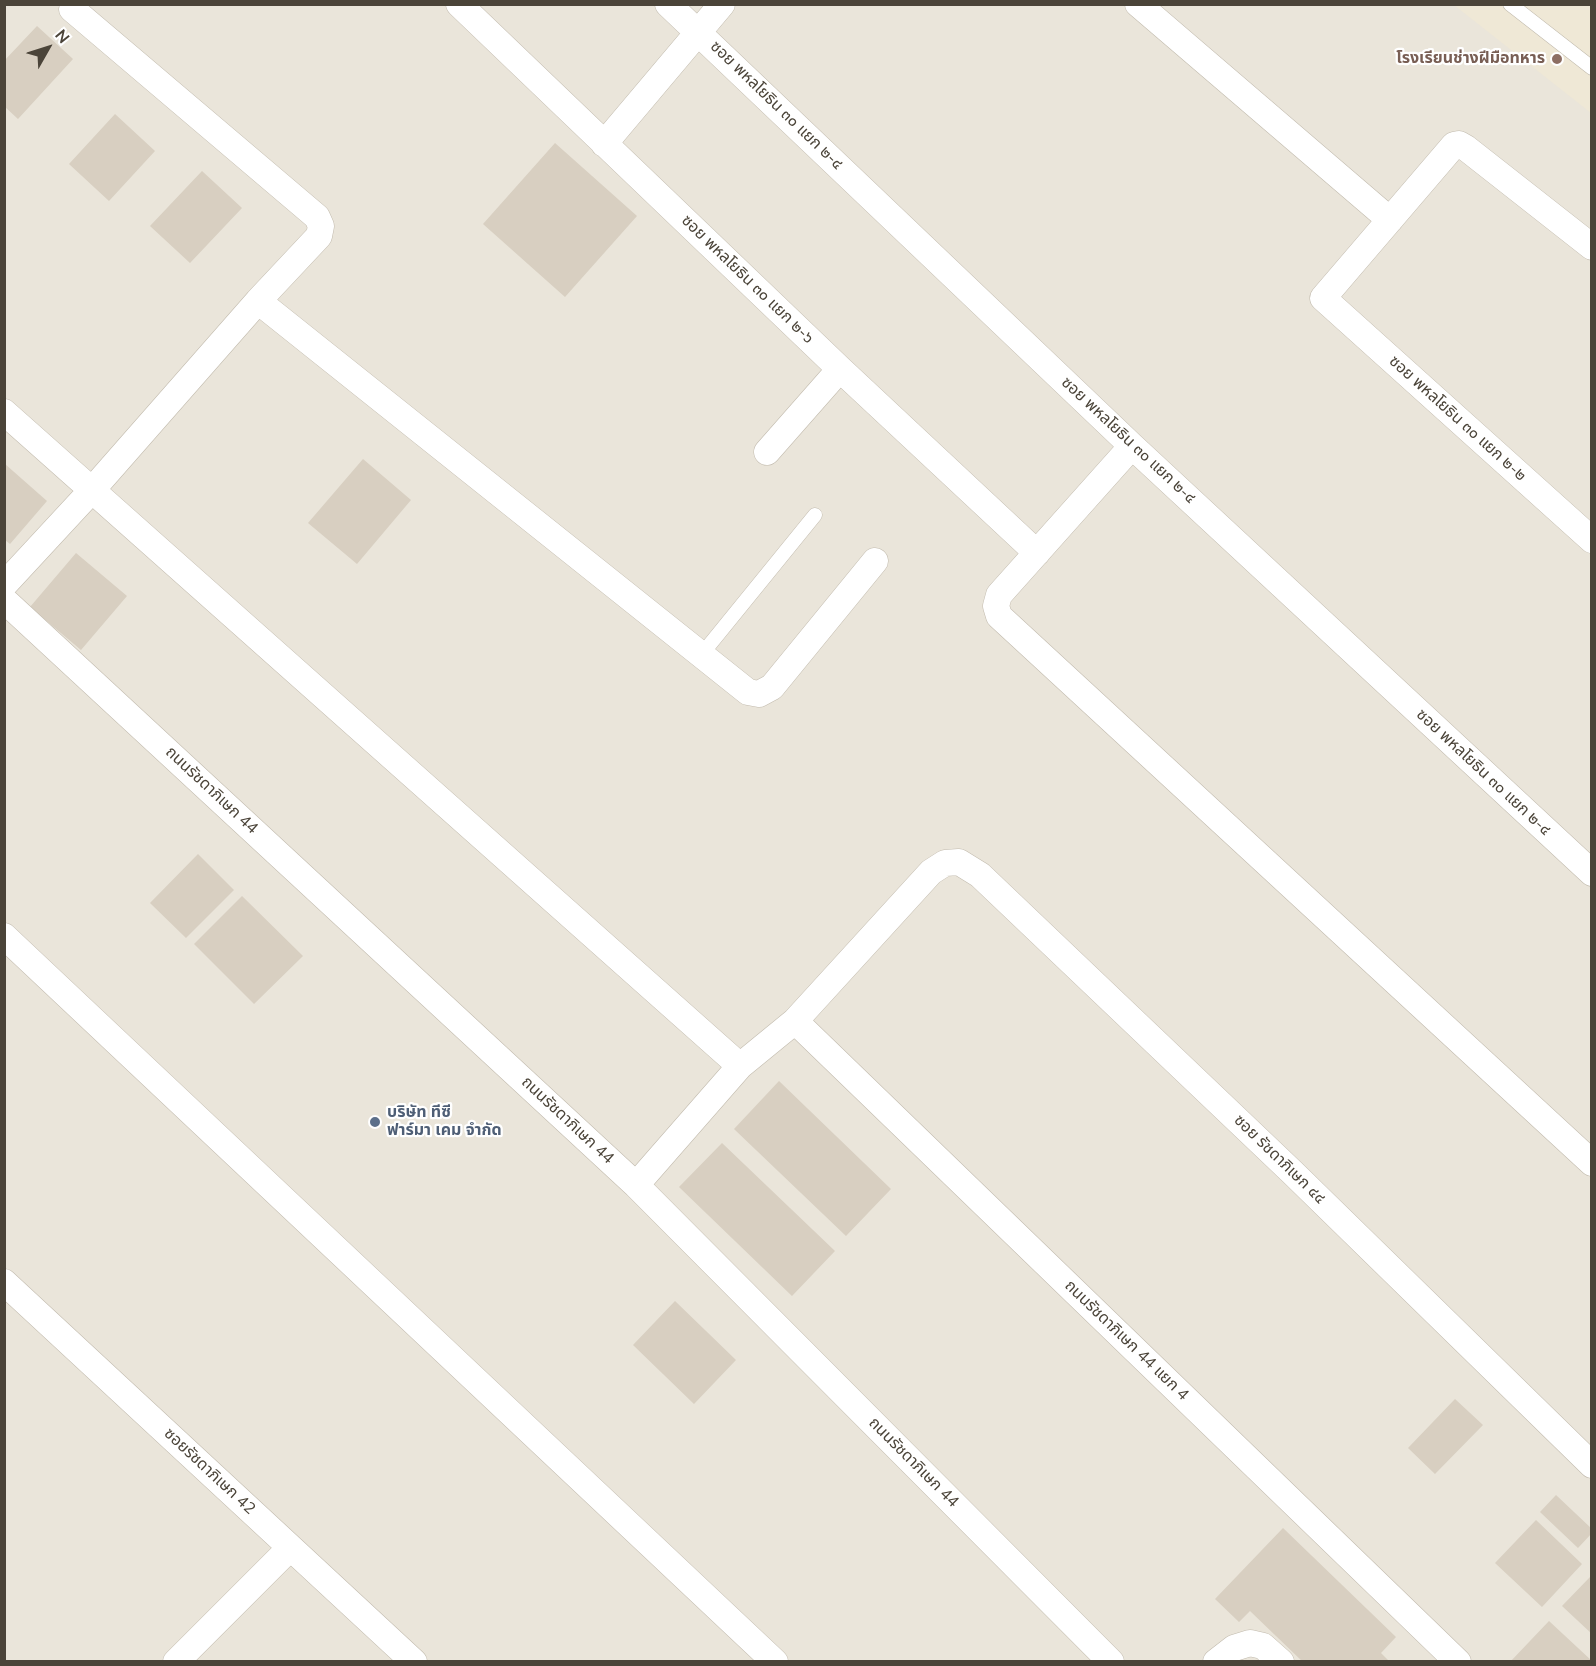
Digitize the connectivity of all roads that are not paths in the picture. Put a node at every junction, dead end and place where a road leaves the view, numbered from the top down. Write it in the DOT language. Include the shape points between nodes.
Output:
graph roads {
  1 [pos="459,4"];
  2 [pos="668,4"];
  3 [pos="722,4"];
  4 [pos="1138,4"];
  5 [pos="1510,4"];
  6 [pos="72,9"];
  7 [pos="698,33"];
  8 [pos="1592,68"];
  9 [pos="604,144"];
  10 [pos="1390,220"];
  11 [pos="1592,247"];
  12 [pos="258,301"];
  13 [pos="840,369"];
  14 [pos="4,412"];
  15 [pos="1132,446"];
  16 [pos="767,452"];
  17 [pos="92,490"];
  18 [pos="815,515"];
  19 [pos="1592,540"];
  20 [pos="1037,553"];
  21 [pos="875,561"];
  22 [pos="4,585"];
  23 [pos="4,600"];
  24 [pos="702,654"];
  25 [pos="1592,873"];
  26 [pos="4,936"];
  27 [pos="795,1021"];
  28 [pos="740,1066"];
  29 [pos="1592,1163"];
  30 [pos="636,1185"];
  31 [pos="4,1282"];
  32 [pos="1592,1466"];
  33 [pos="290,1548"];
  34 [pos="176,1662"];
  35 [pos="414,1662"];
  36 [pos="775,1662"];
  37 [pos="1111,1662"];
  38 [pos="1216,1662"];
  39 [pos="1281,1662"];
  40 [pos="1458,1662"];
  1 -- 9 [label="street, ซอย พหลโยธิน ๓๐ แยก ๒-๖"];
  2 -- 7 [label="street, ซอย พหลโยธิน ๓๐ แยก ๒-๔"];
  3 -- 7 [label="street"];
  4 -- 10 [label="street"];
  5 -- 8 [label="lane"];
  6 -- 12 [label="street" via="317,217 321,226 319,236"];
  7 -- 9 [label="street"];
  7 -- 15 [label="street, ซอย พหลโยธิน ๓๐ แยก ๒-๔"];
  9 -- 13 [label="street, ซอย พหลโยธิน ๓๐ แยก ๒-๖"];
  10 -- 11 [label="street" via="1459,144"];
  10 -- 19 [label="street, ซอย พหลโยธิน ๓๐ แยก ๒-๒" via="1323,298"];
  12 -- 17 [label="street"];
  12 -- 24 [label="street"];
  13 -- 16 [label="street"];
  13 -- 20 [label="street, ซอย พหลโยธิน ๓๐ แยก ๒-๖"];
  14 -- 17 [label="street"];
  15 -- 20 [label="street"];
  15 -- 25 [label="street, ซอย พหลโยธิน ๓๐ แยก ๒-๔"];
  17 -- 22 [label="street"];
  17 -- 28 [label="street"];
  18 -- 24 [label="lane"];
  20 -- 29 [label="street" via="999,595 999,616"];
  21 -- 24 [label="street" via="772,687 759,694 748,692"];
  23 -- 30 [label="street, ถนนรัชดาภิเษก 44"];
  26 -- 36 [label="street"];
  27 -- 28 [label="street"];
  27 -- 32 [label="street, ซอย รัชดาภิเษก ๔๔" via="932,872 945,863 959,862 980,875 1292,1172"];
  27 -- 40 [label="street, ถนนรัชดาภิเษก 44 แยก 4"];
  28 -- 30 [label="street"];
  30 -- 37 [label="street, ถนนรัชดาภิเษก 44"];
  31 -- 33 [label="street, ซอยรัชดาภิเษก 42"];
  33 -- 34 [label="street"];
  33 -- 35 [label="street, ซอยรัชดาภิเษก 42"];
  38 -- 39 [label="street" via="1234,1648 1250,1643 1263,1646"];
}
